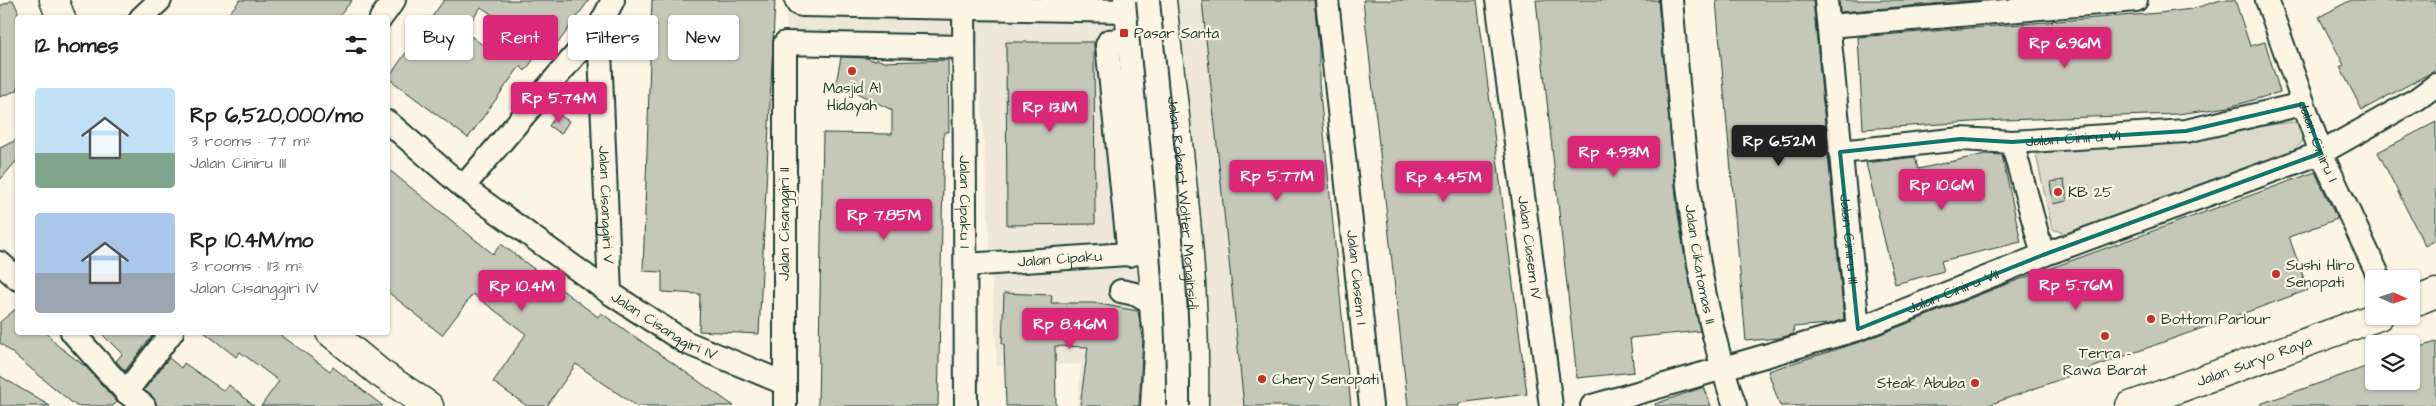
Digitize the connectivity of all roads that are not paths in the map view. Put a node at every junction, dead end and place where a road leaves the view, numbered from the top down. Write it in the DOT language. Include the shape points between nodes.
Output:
graph roads {
  1 [pos="54,0"];
  2 [pos="394,0"];
  3 [pos="613,0"];
  4 [pos="796,0"];
  5 [pos="1162,0"];
  6 [pos="1327,0"];
  7 [pos="1497,0"];
  8 [pos="1671,0"];
  9 [pos="1826,0"];
  10 [pos="2136,0"];
  11 [pos="2268,0"];
  12 [pos="934,4"];
  13 [pos="964,5"];
  14 [pos="1133,12"];
  15 [pos="60,15"];
  16 [pos="383,15"];
  17 [pos="605,15"];
  18 [pos="1829,26"];
  19 [pos="964,47"];
  20 [pos="571,60"];
  21 [pos="600,60"];
  22 [pos="2436,85"];
  23 [pos="2303,104"];
  24 [pos="390,124"];
  25 [pos="1178,130"];
  26 [pos="2012,142"];
  27 [pos="1840,152"];
  28 [pos="2322,153"];
  29 [pos="463,186"];
  30 [pos="1140,254"];
  31 [pos="2043,255"];
  32 [pos="0,263"];
  33 [pos="966,265"];
  34 [pos="1189,268"];
  35 [pos="2376,270"];
  36 [pos="15,276"];
  37 [pos="1121,291"];
  38 [pos="610,293"];
  39 [pos="2436,293"];
  40 [pos="2420,299"];
  41 [pos="2365,321"];
  42 [pos="1858,329"];
  43 [pos="75,335"];
  44 [pos="170,335"];
  45 [pos="334,335"];
  46 [pos="1159,337"];
  47 [pos="1722,369"];
  48 [pos="784,383"];
  49 [pos="132,400"];
  50 [pos="429,406"];
  51 [pos="784,406"];
  52 [pos="966,406"];
  53 [pos="1143,406"];
  54 [pos="1155,406"];
  55 [pos="1178,406"];
  56 [pos="1194,406"];
  57 [pos="1371,406"];
  58 [pos="1551,406"];
  59 [pos="1592,406"];
  60 [pos="1735,406"];
  61 [pos="2130,406"];
  1 -- 15 [label="main road"];
  2 -- 16 [label="street"];
  3 -- 17 [label="street, Jalan Cisanggiri V"];
  4 -- 12 [label="street" via="802,5"];
  5 -- 25 [label="main road, Jalan Robert Wolter Monginsidi"];
  6 -- 57 [label="street, Jalan Ciasem I"];
  7 -- 58 [label="street, Jalan Ciasem IV"];
  8 -- 47 [label="street, Jalan Cikatomas II" via="1692,230"];
  9 -- 18 [label="street, Jalan Ciniru III"];
  10 -- 18 [label="street"];
  11 -- 23 [label="street, Jalan Ciniru I"];
  12 -- 13 [label="street"];
  13 -- 14 [label="street"];
  13 -- 19 [label="street, Jalan Cipaku I"];
  14 -- 25 [label="main road" via="1149,71"];
  14 -- 30 [label="main road"];
  14 -- 55 [label="street, bridge" via="1173,280"];
  18 -- 27 [label="street, Jalan Ciniru III"];
  19 -- 33 [label="street, Jalan Cipaku I"];
  19 -- 48 [label="street, Jalan Cisanggiri II" via="785,43"];
  20 -- 29 [label="street, Jalan Cisanggiri V"];
  21 -- 38 [label="street, Jalan Cisanggiri V"];
  22 -- 28 [label="street, Jalan Ciniru VII"];
  23 -- 26 [label="street, Jalan Ciniru VI" via="2186,131"];
  23 -- 28 [label="street, Jalan Ciniru I"];
  24 -- 29 [label="street, Jalan Cisanggiri IV"];
  25 -- 34 [label="main road, Jalan Robert Wolter Monginsidi"];
  26 -- 27 [label="street, Jalan Ciniru VI" via="1961,139"];
  26 -- 31 [label="street"];
  27 -- 42 [label="street, Jalan Ciniru III"];
  28 -- 31 [label="street, Jalan Ciniru VII"];
  28 -- 35 [label="street, Jalan Ciniru I"];
  29 -- 38 [label="street, Jalan Cisanggiri IV"];
  30 -- 33 [label="street, Jalan Cipaku"];
  30 -- 46 [label="main road"];
  31 -- 42 [label="street, Jalan Ciniru VII"];
  32 -- 36 [label="street"];
  33 -- 52 [label="street, Jalan Cipaku I"];
  34 -- 46 [label="main road" via="1187,281"];
  34 -- 56 [label="main road, Jalan Robert Wolter Monginsidi" via="1195,348"];
  37 -- 53 [label="street" via="1147,299 1153,309"];
  38 -- 48 [label="street, Jalan Cisanggiri IV" via="685,342"];
  39 -- 40 [label="main road"];
  41 -- 61 [label="main road, Jalan Suryo Raya"];
  42 -- 47 [label="street, Jalan Ciniru VII"];
  43 -- 49 [label="street"];
  44 -- 49 [label="street"];
  45 -- 50 [label="main road" via="380,373"];
  46 -- 54 [label="main road"];
  47 -- 59 [label="street, Jalan Ciniru VII"];
  47 -- 60 [label="street, Jalan Cikatomas II"];
  48 -- 51 [label="street, Jalan Cisanggiri II"];
}
